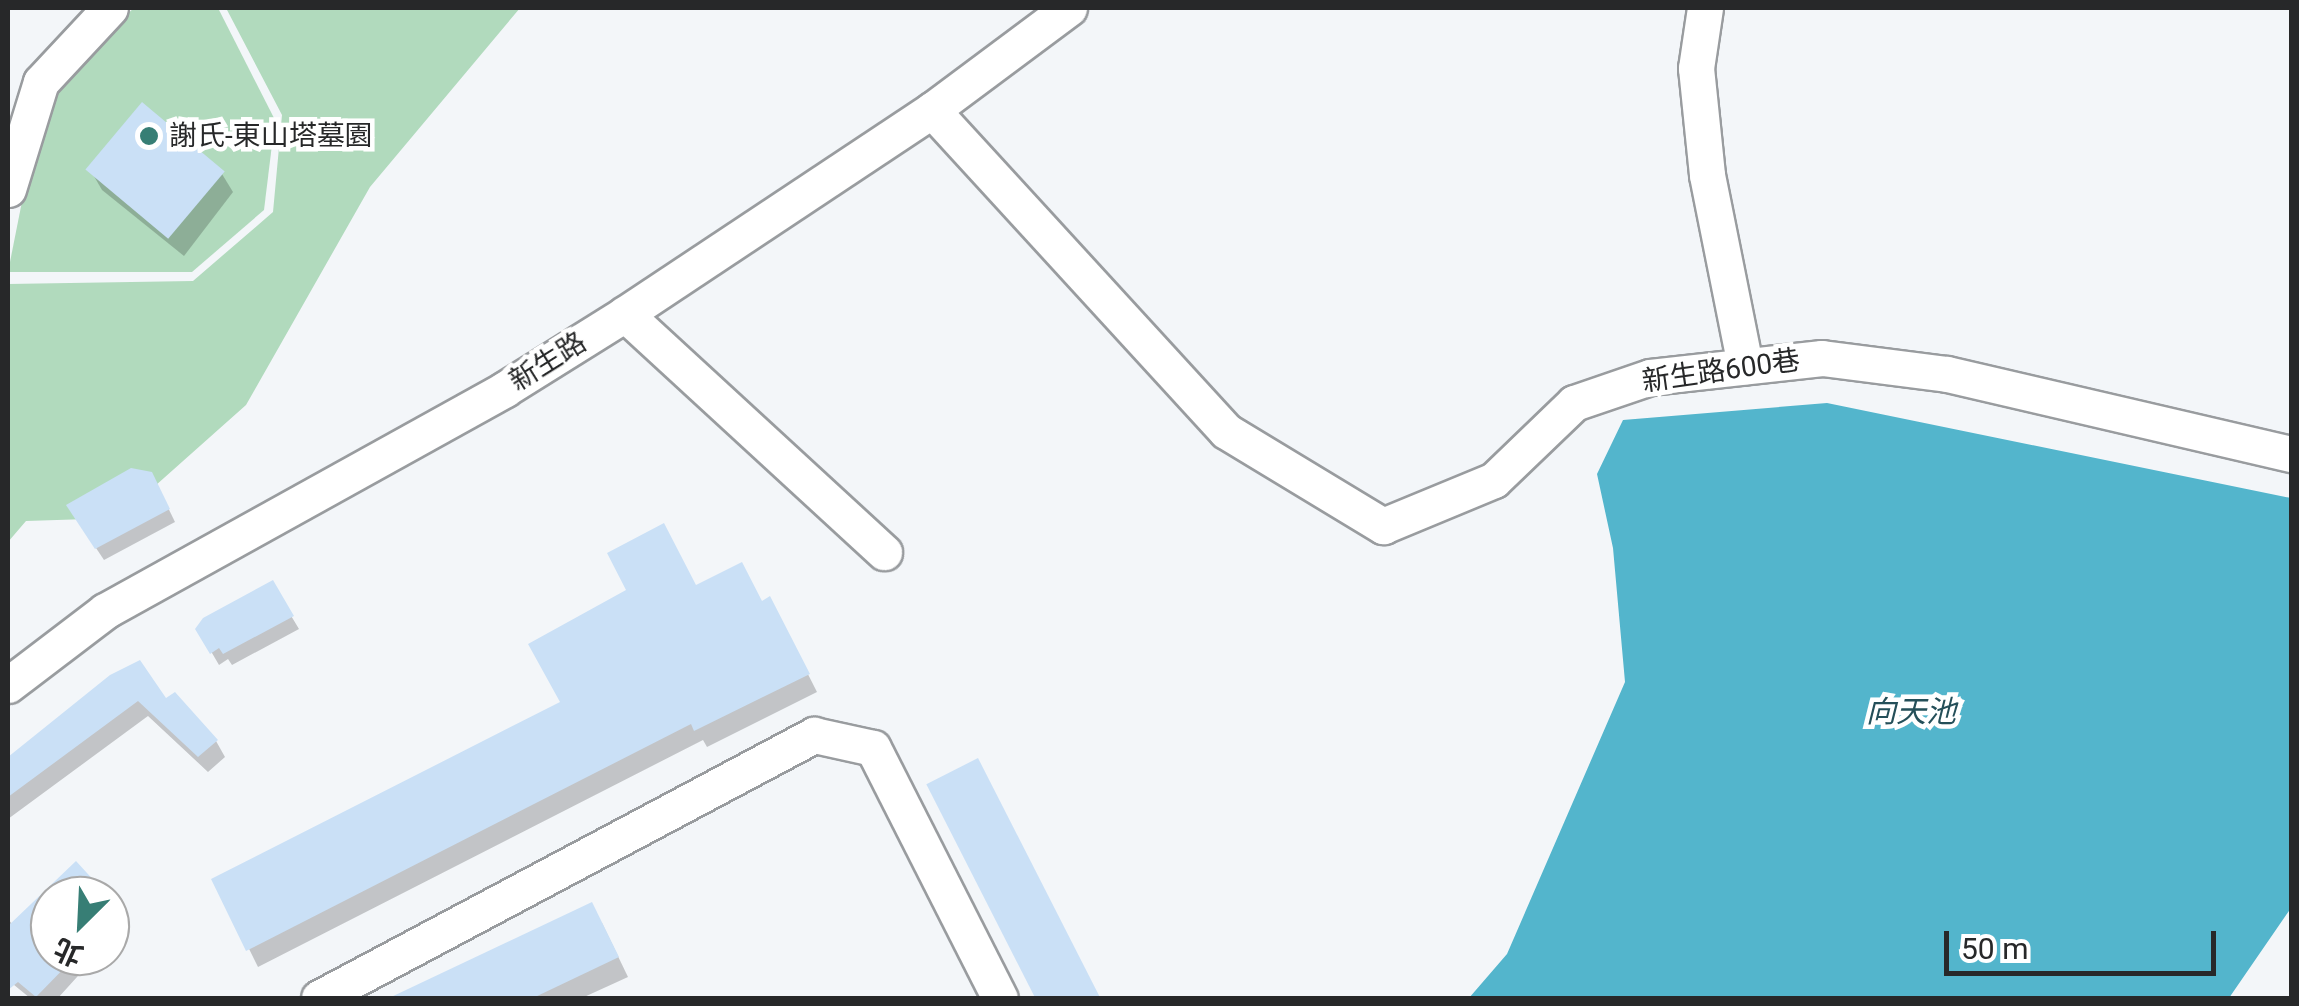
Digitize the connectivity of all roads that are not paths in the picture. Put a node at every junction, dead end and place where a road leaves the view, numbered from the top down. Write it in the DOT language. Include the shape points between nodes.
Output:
graph roads {
  1 [pos="110,8"];
  2 [pos="1069,8"];
  3 [pos="1706,8"];
  4 [pos="932,110"];
  5 [pos="8,188"];
  6 [pos="625,314"];
  7 [pos="1745,366"];
  8 [pos="2292,454"];
  9 [pos="884,552"];
  10 [pos="8,685"];
  11 [pos="319,998"];
  12 [pos="1000,998"];
  1 -- 5 [label="street" via="41,82"];
  2 -- 4 [label="street, 新生路"];
  3 -- 7 [label="street" via="1696,68 1707,175"];
  4 -- 6 [label="street, 新生路"];
  4 -- 7 [label="street, 新生路600巷" via="1226,430 1382,526 1494,480 1574,403 1650,376"];
  6 -- 9 [label="street"];
  6 -- 10 [label="street, 新生路" via="505,389 104,612"];
  7 -- 8 [label="street, 新生路600巷" via="1822,358 1946,374"];
  11 -- 12 [label="street" via="814,735 873,748"];
}
